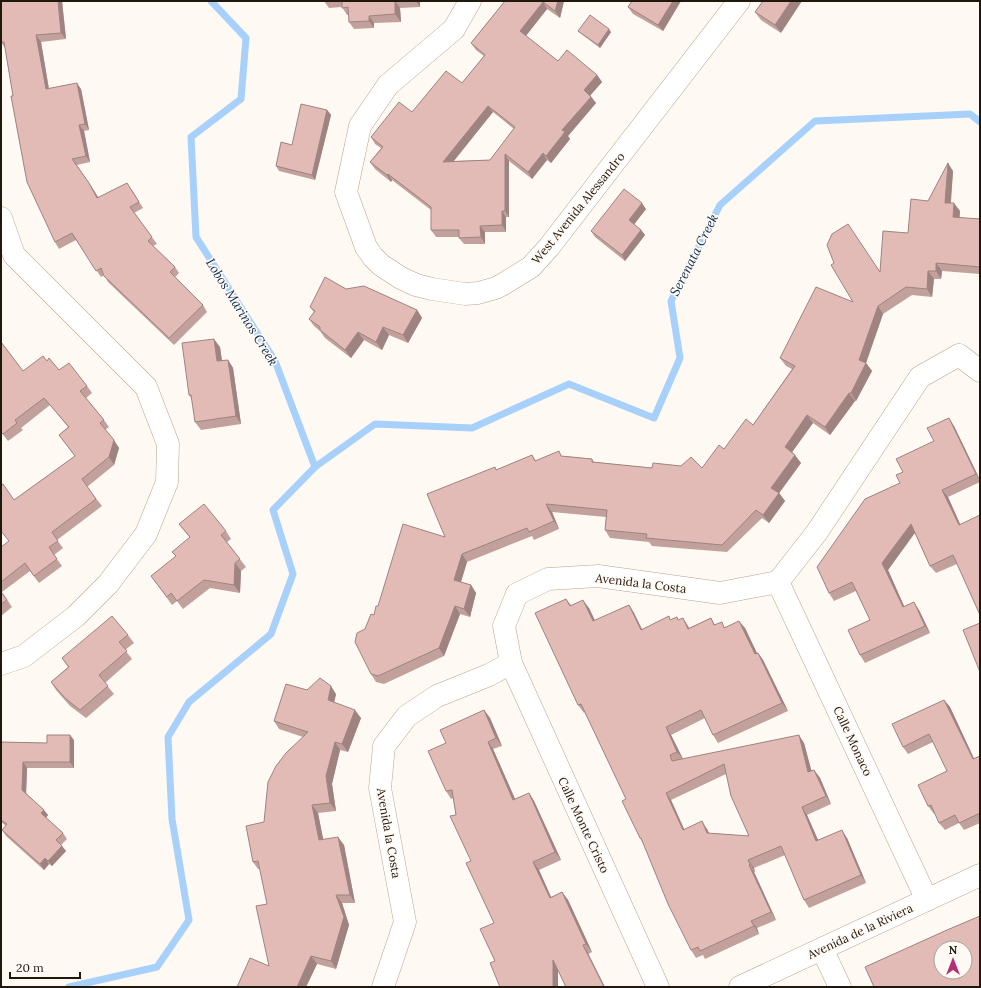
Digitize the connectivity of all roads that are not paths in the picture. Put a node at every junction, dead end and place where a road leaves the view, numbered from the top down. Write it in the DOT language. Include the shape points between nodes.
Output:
graph roads {
  1 [pos="470,1"];
  2 [pos="739,1"];
  3 [pos="1,218"];
  4 [pos="980,371"];
  5 [pos="778,582"];
  6 [pos="511,663"];
  7 [pos="1,664"];
  8 [pos="980,875"];
  9 [pos="927,900"];
  10 [pos="822,948"];
  11 [pos="383,987"];
  12 [pos="658,987"];
  13 [pos="740,987"];
  14 [pos="840,987"];
  1 -- 2 [label="street, West Avenida Alessandro" via="454,29 388,85 360,126 346,192 366,247 381,265 416,285 432,290 465,294 496,288 531,267"];
  3 -- 7 [label="street" via="14,255 146,387 168,444 167,482 146,534 108,584 76,616 24,656"];
  4 -- 5 [label="street" via="959,355 920,377 817,532"];
  5 -- 6 [label="street, Avenida la Costa" via="720,593 598,576 548,579 517,594 504,626"];
  5 -- 9 [label="street, Calle Monaco"];
  6 -- 11 [label="street, Avenida la Costa" via="489,676 437,696 407,716 384,746 380,788 405,922"];
  6 -- 12 [label="street, Calle Monte Cristo"];
  8 -- 9 [label="street, Avenida de la Riviera"];
  9 -- 10 [label="street, Avenida de la Riviera"];
  10 -- 13 [label="street, Avenida de la Riviera"];
  10 -- 14 [label="street"];
}
